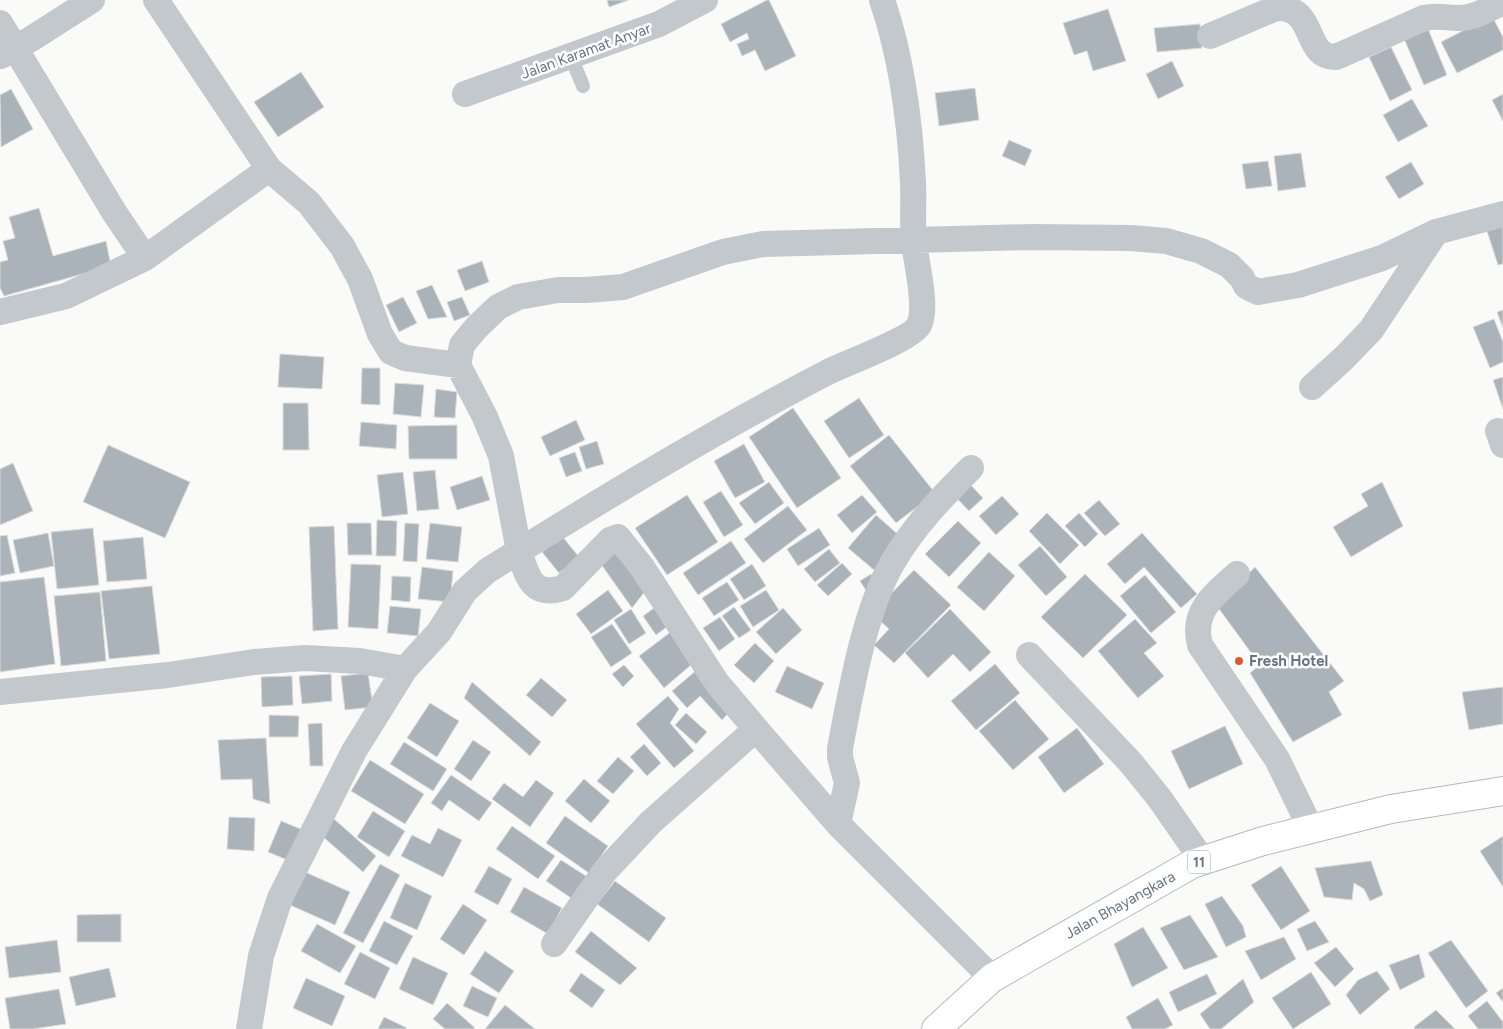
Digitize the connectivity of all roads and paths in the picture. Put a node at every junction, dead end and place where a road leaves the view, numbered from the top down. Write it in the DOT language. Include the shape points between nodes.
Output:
graph roads {
  1 [pos="92,0"];
  2 [pos="156,0"];
  3 [pos="705,0"];
  4 [pos="882,0"];
  5 [pos="1503,2"];
  6 [pos="0,23"];
  7 [pos="1210,36"];
  8 [pos="8,52"];
  9 [pos="570,57"];
  10 [pos="583,86"];
  11 [pos="465,94"];
  12 [pos="269,169"];
  13 [pos="1503,214"];
  14 [pos="1436,232"];
  15 [pos="914,240"];
  16 [pos="145,258"];
  17 [pos="0,312"];
  18 [pos="458,366"];
  19 [pos="1312,386"];
  20 [pos="971,468"];
  21 [pos="519,551"];
  22 [pos="1237,574"];
  23 [pos="1029,655"];
  24 [pos="405,669"];
  25 [pos="0,692"];
  26 [pos="756,729"];
  27 [pos="1503,791"];
  28 [pos="838,824"];
  29 [pos="1311,829"];
  30 [pos="1203,861"];
  31 [pos="554,944"];
  32 [pos="992,978"];
  33 [pos="249,1029"];
  34 [pos="936,1029"];
  1 -- 8 [label="street"];
  2 -- 12 [label="street"];
  3 -- 9 [label="street, Jalan Karamat Anyar" via="659,24"];
  4 -- 15 [label="street" via="892,29 907,106"];
  5 -- 7 [label="street" via="1473,16 1436,15 1424,18 1336,57 1326,57 1318,52 1304,21 1297,12 1286,8 1276,8"];
  6 -- 8 [label="street"];
  8 -- 16 [label="street"];
  9 -- 10 [label="lane"];
  9 -- 11 [label="street, Jalan Karamat Anyar"];
  12 -- 16 [label="street"];
  12 -- 18 [label="street" via="309,203 342,246 360,279 380,334 392,352 405,358"];
  13 -- 14 [label="street"];
  14 -- 15 [label="street" via="1382,258 1298,285 1258,292 1246,286 1229,265 1166,241 1032,237"];
  14 -- 19 [label="street" via="1371,330"];
  15 -- 18 [label="street" via="763,244 723,252 623,288 558,290 518,297 498,307 476,328 462,345"];
  15 -- 21 [label="street" via="922,306 919,325 909,335 846,362 714,433"];
  16 -- 17 [label="street" via="66,296"];
  18 -- 21 [label="street" via="486,417 501,456"];
  20 -- 28 [label="street" via="929,511 892,562 876,598 856,667 840,748 847,783"];
  21 -- 24 [label="street" via="487,571 465,591 439,632"];
  21 -- 26 [label="street" via="529,581 538,588 554,591 563,588 610,540 618,537 642,567 718,683"];
  22 -- 29 [label="street" via="1201,612 1197,634 1200,645 1277,759"];
  23 -- 30 [label="street" via="1131,763"];
  24 -- 25 [label="street" via="360,661 305,658"];
  24 -- 33 [label="street" via="354,751 280,898 261,956"];
  26 -- 28 [label="street"];
  26 -- 31 [label="street" via="651,822 605,870"];
  27 -- 29 [label="highway, Jalan Bhayangkara / 11" via="1391,809"];
  28 -- 32 [label="street"];
  29 -- 30 [label="highway, Jalan Bhayangkara / 11"];
  30 -- 32 [label="highway, Jalan Bhayangkara / 11" via="1192,864"];
  32 -- 34 [label="highway, Jalan Bhayangkara / 11"];
}
